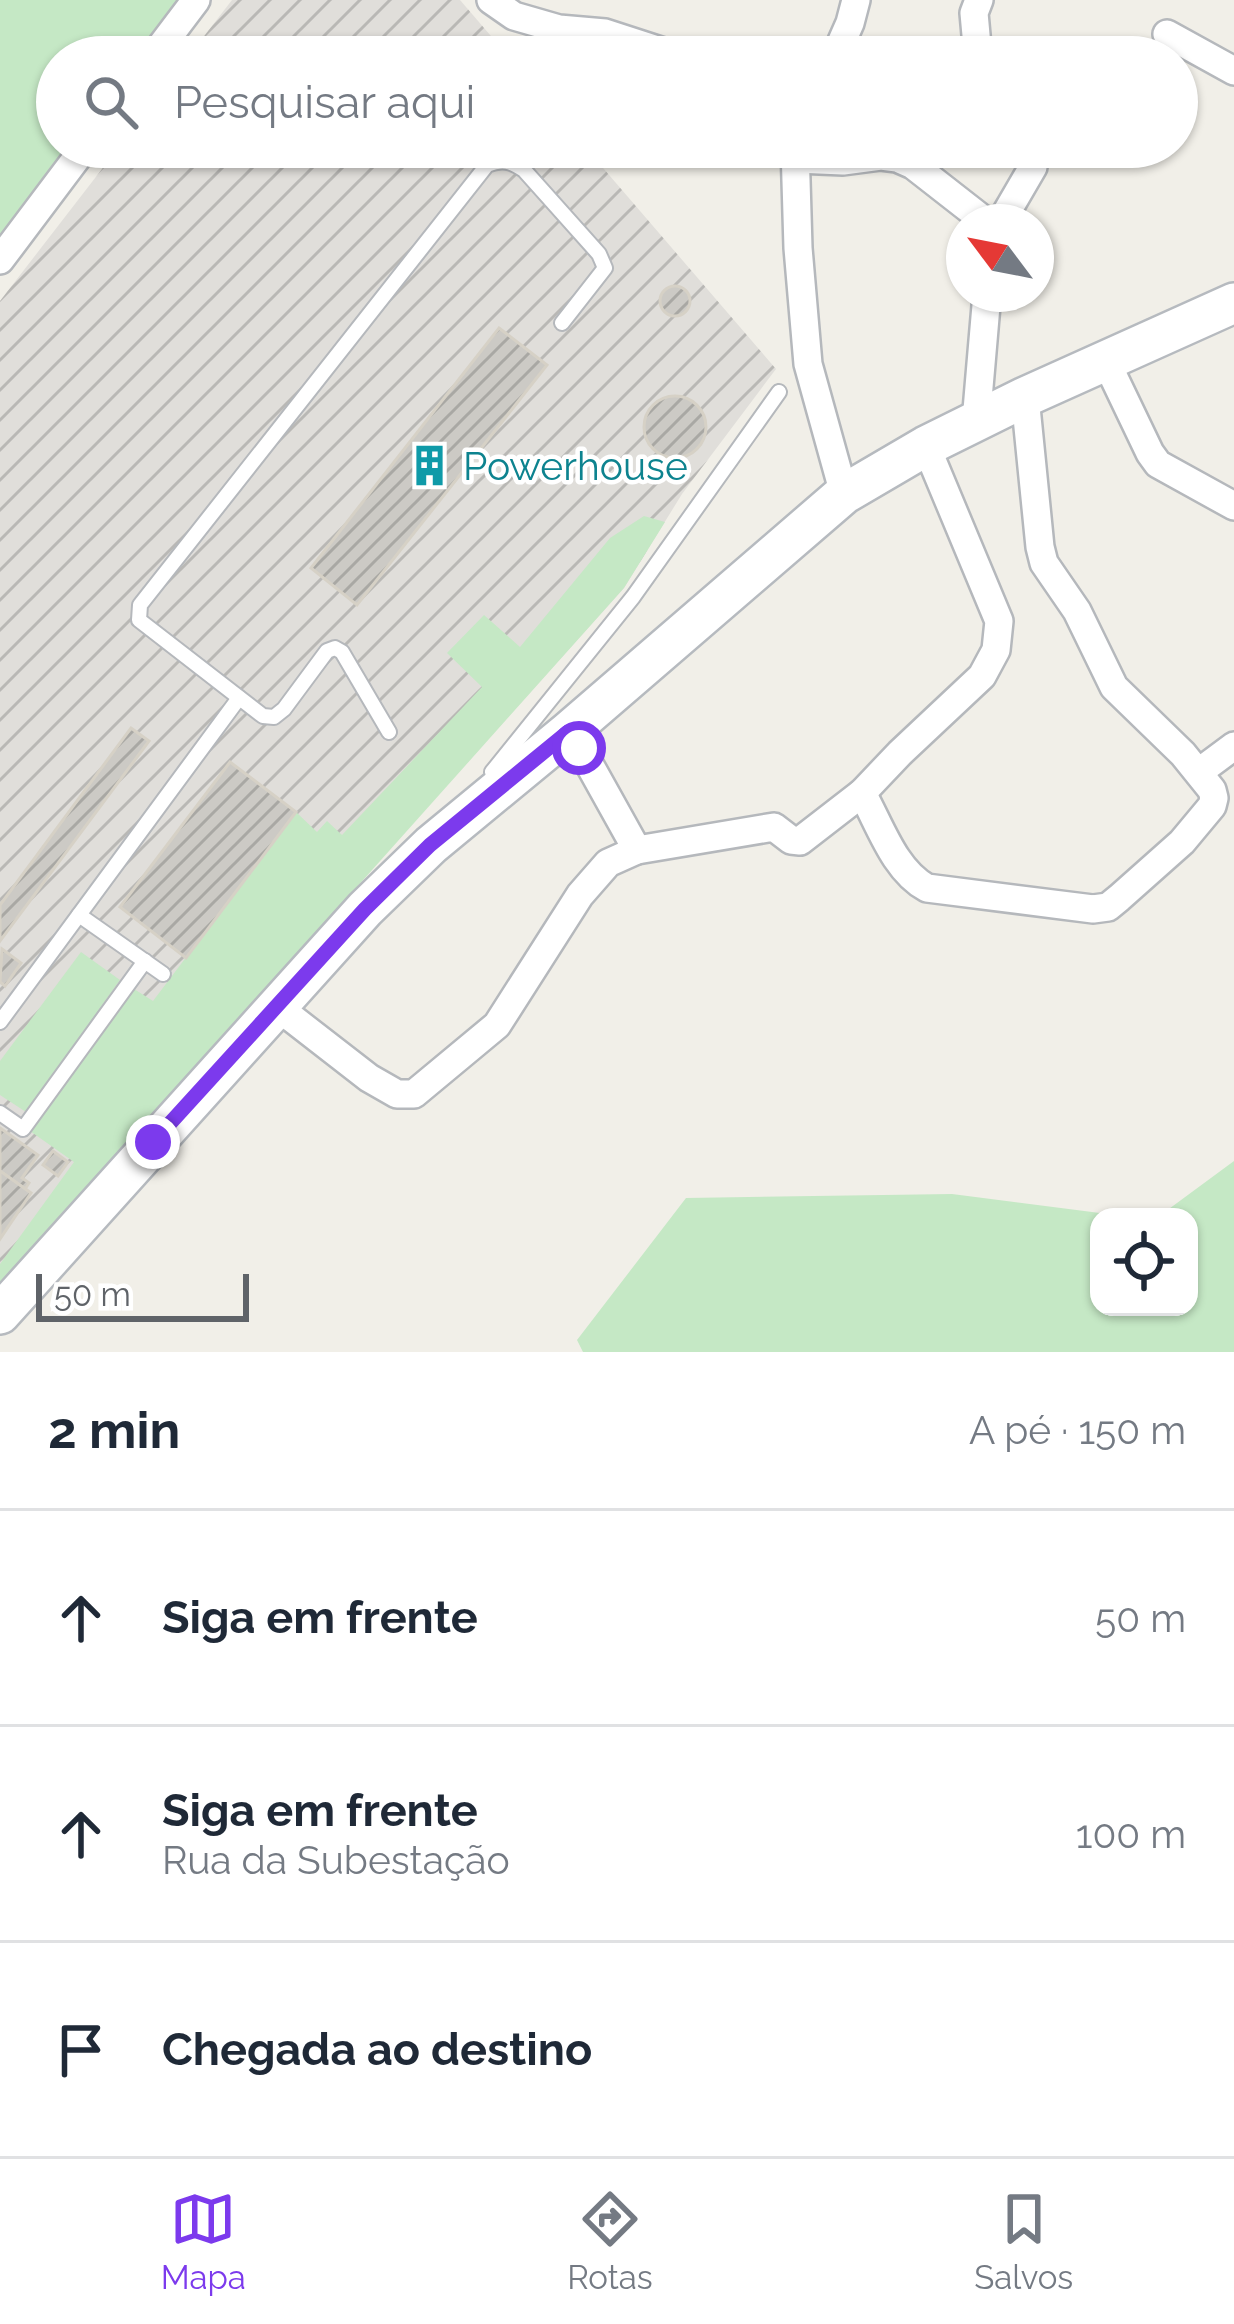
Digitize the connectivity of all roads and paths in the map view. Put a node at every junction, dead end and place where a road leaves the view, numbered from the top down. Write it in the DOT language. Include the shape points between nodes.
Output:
graph roads {
  1 [pos="196,0"];
  2 [pos="491,0"];
  3 [pos="856,0"];
  4 [pos="979,0"];
  5 [pos="1167,34"];
  6 [pos="169,36"];
  7 [pos="614,36"];
  8 [pos="845,36"];
  9 [pos="976,36"];
  10 [pos="1171,36"];
  11 [pos="1198,51"];
  12 [pos="1234,71"];
  13 [pos="69,168"];
  14 [pos="485,168"];
  15 [pos="521,168"];
  16 [pos="795,168"];
  17 [pos="917,168"];
  18 [pos="1032,168"];
  19 [pos="963,204"];
  20 [pos="1011,204"];
  21 [pos="0,260"];
  22 [pos="1232,295"];
  23 [pos="985,312"];
  24 [pos="562,323"];
  25 [pos="1105,359"];
  26 [pos="778,392"];
  27 [pos="1025,397"];
  28 [pos="976,422"];
  29 [pos="926,446"];
  30 [pos="844,494"];
  31 [pos="1234,506"];
  32 [pos="239,698"];
  33 [pos="389,731"];
  34 [pos="568,732"];
  35 [pos="1234,746"];
  36 [pos="1199,772"];
  37 [pos="862,793"];
  38 [pos="430,845"];
  39 [pos="637,850"];
  40 [pos="79,915"];
  41 [pos="145,961"];
  42 [pos="163,974"];
  43 [pos="275,1005"];
  44 [pos="0,1022"];
  45 [pos="0,1113"];
  46 [pos="0,1314"];
  1 -- 6 [label="street"];
  2 -- 7 [label="street" via="514,16"];
  3 -- 8 [label="street"];
  4 -- 9 [label="street"];
  5 -- 10 [label="street"];
  11 -- 12 [label="street"];
  13 -- 21 [label="street"];
  14 -- 32 [label="lane" via="140,605 139,620"];
  15 -- 24 [label="lane" via="605,268"];
  16 -- 30 [label="street" via="808,364"];
  17 -- 19 [label="street"];
  18 -- 20 [label="street"];
  22 -- 25 [label="street"];
  23 -- 28 [label="street"];
  25 -- 27 [label="street"];
  25 -- 31 [label="street" via="1158,464"];
  26 -- 38 [label="lane" via="633,597"];
  27 -- 28 [label="street"];
  27 -- 36 [label="street" via="1044,563 1114,687"];
  28 -- 29 [label="street"];
  29 -- 30 [label="street"];
  29 -- 37 [label="street" via="999,621 996,650 982,676"];
  30 -- 34 [label="street"];
  32 -- 33 [label="lane" via="274,717 335,648"];
  32 -- 40 [label="lane"];
  34 -- 38 [label="street"];
  34 -- 39 [label="street"];
  35 -- 36 [label="street"];
  36 -- 37 [label="street" via="1212,806 1120,898 1093,909 928,888 903,869"];
  37 -- 39 [label="street" via="800,842 774,826"];
  38 -- 43 [label="street"];
  39 -- 43 [label="street" via="608,863 580,895 497,1025 414,1094 369,1078"];
  40 -- 41 [label="lane"];
  40 -- 44 [label="lane"];
  41 -- 42 [label="lane"];
  41 -- 45 [label="lane" via="23,1129"];
  43 -- 46 [label="street"];
}
